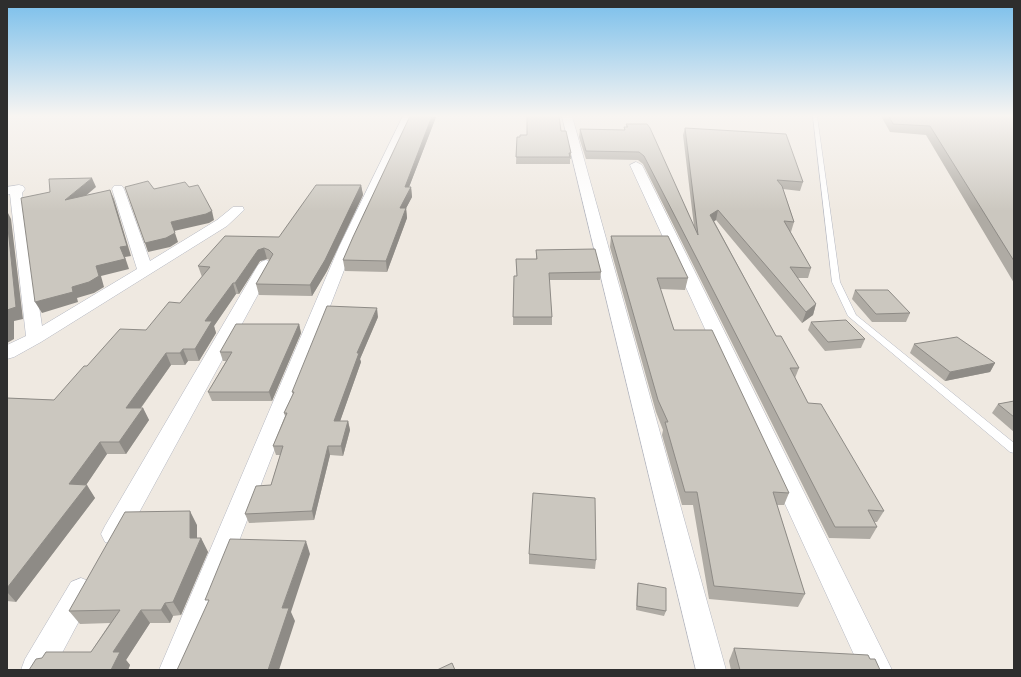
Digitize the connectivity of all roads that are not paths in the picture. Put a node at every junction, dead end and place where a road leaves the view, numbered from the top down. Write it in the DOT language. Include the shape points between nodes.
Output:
graph roads {
  1 [pos="393,148"];
  2 [pos="575,148"];
  3 [pos="819,148"];
  4 [pos="636,165"];
  5 [pos="118,189"];
  6 [pos="7,191"];
  7 [pos="238,210"];
  8 [pos="266,265"];
  9 [pos="145,269"];
  10 [pos="36,338"];
  11 [pos="7,353"];
  12 [pos="1014,449"];
  13 [pos="102,553"];
  14 [pos="91,574"];
  15 [pos="36,670"];
  16 [pos="174,670"];
  17 [pos="711,670"];
  18 [pos="877,670"];
  1 -- 16 [label="street" via="346,246"];
  2 -- 17 [label="street"];
  3 -- 12 [label="lane" via="836,282 852,316"];
  4 -- 18 [label="street"];
  5 -- 9 [label="street"];
  6 -- 10 [label="street" via="19,189 16,192"];
  7 -- 9 [label="street"];
  8 -- 13 [label="street"];
  9 -- 10 [label="street"];
  10 -- 11 [label="street"];
  14 -- 15 [label="street"];
}
